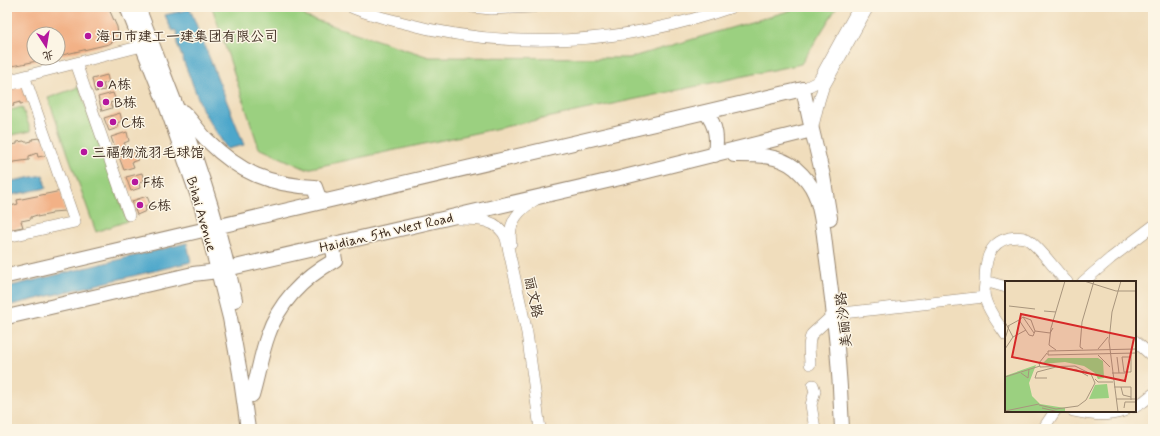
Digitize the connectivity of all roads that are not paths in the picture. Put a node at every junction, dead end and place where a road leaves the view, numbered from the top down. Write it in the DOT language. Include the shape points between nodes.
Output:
graph roads {
  1 [pos="127,7"];
  2 [pos="138,7"];
  3 [pos="351,7"];
  4 [pos="363,7"];
  5 [pos="472,7"];
  6 [pos="533,7"];
  7 [pos="718,7"];
  8 [pos="732,7"];
  9 [pos="859,7"];
  10 [pos="868,7"];
  11 [pos="142,46"];
  12 [pos="76,63"];
  13 [pos="7,81"];
  14 [pos="7,85"];
  15 [pos="803,89"];
  16 [pos="177,107"];
  17 [pos="712,111"];
  18 [pos="812,130"];
  19 [pos="717,155"];
  20 [pos="541,196"];
  21 [pos="325,201"];
  22 [pos="824,213"];
  23 [pos="129,215"];
  24 [pos="447,218"];
  25 [pos="1153,226"];
  26 [pos="212,227"];
  27 [pos="7,237"];
  28 [pos="343,242"];
  29 [pos="223,270"];
  30 [pos="7,276"];
  31 [pos="985,281"];
  32 [pos="1066,281"];
  33 [pos="1085,281"];
  34 [pos="1005,287"];
  35 [pos="984,297"];
  36 [pos="838,313"];
  37 [pos="7,317"];
  38 [pos="1005,333"];
  39 [pos="1136,342"];
  40 [pos="1153,357"];
  41 [pos="810,364"];
  42 [pos="813,385"];
  43 [pos="1153,394"];
  44 [pos="252,395"];
  45 [pos="1136,406"];
  46 [pos="1054,412"];
  47 [pos="1080,412"];
  48 [pos="1120,412"];
  49 [pos="248,429"];
  50 [pos="257,429"];
  51 [pos="540,429"];
  52 [pos="543,429"];
  53 [pos="815,429"];
  54 [pos="842,429"];
  55 [pos="851,429"];
  56 [pos="1043,429"];
  1 -- 11 [label="main road, Bihai Avenue"];
  2 -- 16 [label="main road, Bihai Avenue"];
  3 -- 8 [label="street" via="436,31 475,37 528,40 568,40 633,33 672,25"];
  4 -- 7 [label="street" via="462,30 516,36 556,36 624,30"];
  5 -- 6 [label="street"];
  9 -- 15 [label="street" via="817,82"];
  10 -- 18 [label="street" via="823,88"];
  11 -- 12 [label="street"];
  11 -- 26 [label="main road, Bihai Avenue" via="202,208"];
  12 -- 13 [label="street"];
  12 -- 23 [label="street"];
  14 -- 27 [label="street" via="26,81 75,222"];
  15 -- 17 [label="main road"];
  15 -- 18 [label="main road"];
  16 -- 21 [label="main road" via="207,140 235,165 277,183 315,187 319,198"];
  16 -- 26 [label="main road, Bihai Avenue" via="197,161"];
  17 -- 19 [label="main road"];
  17 -- 21 [label="main road"];
  18 -- 19 [label="main road, Haidian 5th West Road"];
  18 -- 22 [label="main road"];
  19 -- 20 [label="main road, Haidian 5th West Road"];
  19 -- 22 [label="main road" via="772,157 788,163 802,174"];
  20 -- 24 [label="main road, Haidian 5th West Road"];
  20 -- 52 [label="street, 丽文路" via="520,213 512,223 510,233 535,361"];
  21 -- 26 [label="main road"];
  22 -- 36 [label="main road, 美丽沙路"];
  24 -- 28 [label="main road, Haidian 5th West Road"];
  24 -- 51 [label="street, 丽文路" via="486,221 499,228 504,235 527,333"];
  25 -- 33 [label="street"];
  26 -- 29 [label="main road, Bihai Avenue"];
  26 -- 30 [label="main road"];
  28 -- 29 [label="main road, Haidian 5th West Road"];
  28 -- 44 [label="main road" via="333,249 334,260 311,276 284,303 268,333"];
  29 -- 37 [label="main road, Haidian 5th West Road" via="193,274"];
  29 -- 44 [label="main road, Bihai Avenue" via="241,326"];
  29 -- 49 [label="main road, Bihai Avenue"];
  31 -- 32 [label="street" via="986,263 991,250 1000,241 1015,237 1027,240 1035,246"];
  31 -- 34 [label="street"];
  31 -- 35 [label="street"];
  35 -- 36 [label="street"];
  35 -- 38 [label="street"];
  36 -- 41 [label="street" via="812,334 809,346"];
  36 -- 54 [label="main road, 美丽沙路"];
  36 -- 55 [label="main road, 美丽沙路" via="848,372"];
  39 -- 40 [label="street"];
  42 -- 53 [label="street" via="815,392 811,404"];
  43 -- 45 [label="street"];
  44 -- 50 [label="main road, Bihai Avenue"];
  46 -- 56 [label="street"];
  47 -- 48 [label="street" via="1099,415"];
}
